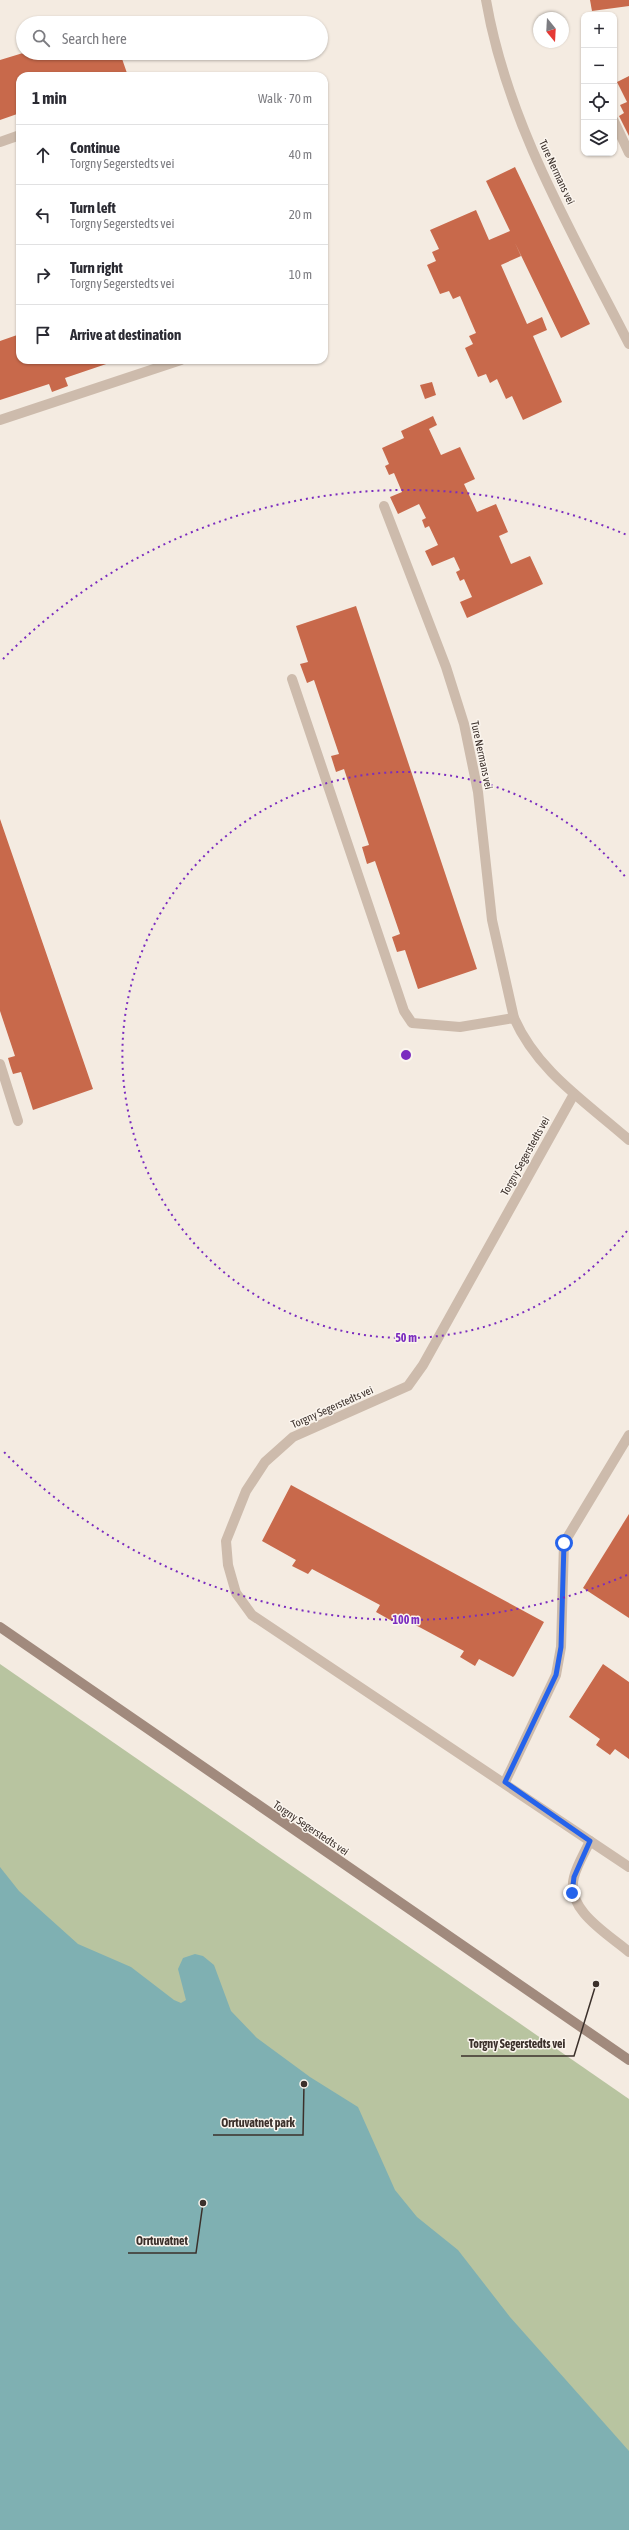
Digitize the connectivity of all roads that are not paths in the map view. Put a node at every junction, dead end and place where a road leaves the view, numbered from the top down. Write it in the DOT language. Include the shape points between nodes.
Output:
graph roads {
  1 [pos="486,0"];
  2 [pos="617,127"];
  3 [pos="16,136"];
  4 [pos="0,142"];
  5 [pos="629,153"];
  6 [pos="629,344"];
  7 [pos="169,364"];
  8 [pos="0,420"];
  9 [pos="384,506"];
  10 [pos="292,679"];
  11 [pos="514,1018"];
  12 [pos="0,1064"];
  13 [pos="574,1094"];
  14 [pos="18,1121"];
  15 [pos="629,1140"];
  16 [pos="629,1435"];
  17 [pos="0,1627"];
  18 [pos="505,1782"];
  19 [pos="590,1841"];
  20 [pos="629,1867"];
  21 [pos="629,1952"];
  22 [pos="629,2060"];
  1 -- 6 [label="street, Ture Nermans vei" via="505,76 531,147"];
  2 -- 5 [label="street"];
  3 -- 4 [label="street"];
  7 -- 8 [label="street"];
  9 -- 11 [label="street, Ture Nermans vei" via="446,667 464,724 478,792 492,920"];
  10 -- 11 [label="street" via="404,1011 412,1023 460,1026"];
  11 -- 13 [label="street, Ture Nermans vei" via="521,1034 544,1067"];
  12 -- 14 [label="street"];
  13 -- 15 [label="street"];
  13 -- 18 [label="street, Torgny Segerstedts vei" via="423,1365 408,1386 293,1437 265,1462 250,1485 226,1541 228,1565 236,1593 252,1615"];
  16 -- 18 [label="street" via="564,1543 561,1647 556,1675"];
  17 -- 22 [label="main road, Torgny Segerstedts vei"];
  18 -- 19 [label="street, Torgny Segerstedts vei"];
  19 -- 20 [label="street, Torgny Segerstedts vei"];
  19 -- 21 [label="street" via="574,1877 572,1893 583,1914"];
}
